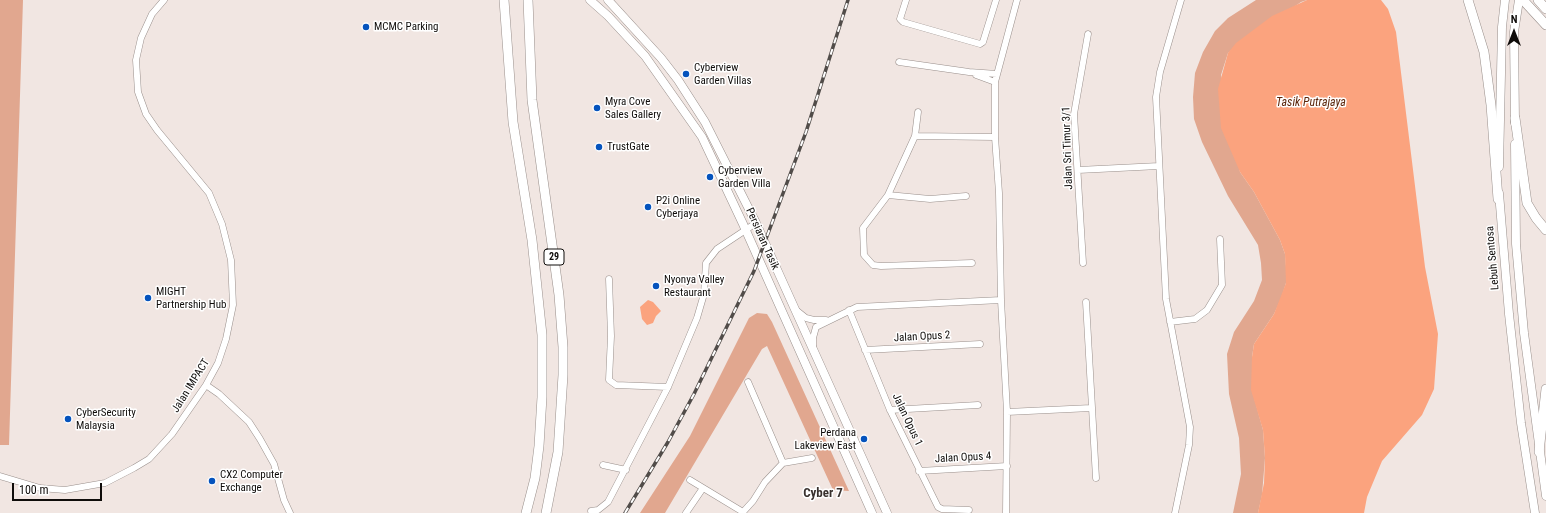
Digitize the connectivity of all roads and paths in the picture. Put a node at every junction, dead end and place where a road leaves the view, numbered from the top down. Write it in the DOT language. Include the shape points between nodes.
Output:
graph roads {
  1 [pos="164,0"];
  2 [pos="504,0"];
  3 [pos="528,0"];
  4 [pos="590,0"];
  5 [pos="608,0"];
  6 [pos="906,0"];
  7 [pos="996,0"];
  8 [pos="1017,0"];
  9 [pos="1181,0"];
  10 [pos="1468,0"];
  11 [pos="1506,0"];
  12 [pos="1519,0"];
  13 [pos="1523,0"];
  14 [pos="1545,24"];
  15 [pos="1088,34"];
  16 [pos="899,62"];
  17 [pos="969,72"];
  18 [pos="996,74"];
  19 [pos="995,82"];
  20 [pos="918,112"];
  21 [pos="1515,118"];
  22 [pos="915,136"];
  23 [pos="995,137"];
  24 [pos="1159,166"];
  25 [pos="1078,170"];
  26 [pos="888,195"];
  27 [pos="966,196"];
  28 [pos="1498,199"];
  29 [pos="756,224"];
  30 [pos="746,230"];
  31 [pos="1546,230"];
  32 [pos="1220,239"];
  33 [pos="972,263"];
  34 [pos="1083,263"];
  35 [pos="609,279"];
  36 [pos="1000,300"];
  37 [pos="1086,302"];
  38 [pos="793,308"];
  39 [pos="849,310"];
  40 [pos="829,320"];
  41 [pos="1170,322"];
  42 [pos="980,344"];
  43 [pos="865,350"];
  44 [pos="814,352"];
  45 [pos="748,382"];
  46 [pos="206,385"];
  47 [pos="668,387"];
  48 [pos="1546,389"];
  49 [pos="978,405"];
  50 [pos="1091,408"];
  51 [pos="890,410"];
  52 [pos="1007,412"];
  53 [pos="1545,413"];
  54 [pos="1539,452"];
  55 [pos="812,458"];
  56 [pos="783,463"];
  57 [pos="603,465"];
  58 [pos="1007,466"];
  59 [pos="626,470"];
  60 [pos="919,471"];
  61 [pos="0,476"];
  62 [pos="1096,478"];
  63 [pos="690,480"];
  64 [pos="703,488"];
  65 [pos="1546,496"];
  66 [pos="969,510"];
  67 [pos="591,511"];
  68 [pos="744,512"];
  69 [pos="290,513"];
  70 [pos="526,513"];
  71 [pos="546,513"];
  72 [pos="686,513"];
  73 [pos="872,513"];
  74 [pos="886,513"];
  75 [pos="1006,513"];
  76 [pos="1175,513"];
  77 [pos="1534,513"];
  1 -- 46 [label="street, Jalan IMPACT" via="152,14 139,44 136,60 138,92 146,114 203,185 213,202 222,224 231,260 233,305 218,363"];
  2 -- 70 [label="highway, 29" via="513,122 532,240 542,335 539,446 535,478"];
  3 -- 71 [label="highway, 29" via="532,100 559,295 563,347 558,452"];
  4 -- 30 [label="main road, Persiaran Tasik" via="645,56 688,115 720,172"];
  5 -- 29 [label="main road, Persiaran Tasik" via="661,58 706,122"];
  6 -- 7 [label="street" via="900,21 980,44 983,42"];
  8 -- 18 [label="street"];
  9 -- 24 [label="street" via="1157,88"];
  10 -- 28 [label="highway" via="1484,52"];
  11 -- 28 [label="main road, Lebuh Sentosa" via="1502,27"];
  12 -- 21 [label="main road" via="1514,32"];
  13 -- 14 [label="highway"];
  15 -- 25 [label="street, Jalan Sri Timur 3/1" via="1075,106"];
  16 -- 17 [label="street"];
  17 -- 18 [label="street"];
  17 -- 19 [label="street"];
  18 -- 19 [label="street"];
  19 -- 23 [label="street"];
  20 -- 22 [label="street"];
  21 -- 31 [label="highway" via="1528,203"];
  21 -- 54 [label="main road" via="1516,244"];
  22 -- 23 [label="street"];
  22 -- 26 [label="street"];
  23 -- 36 [label="street" via="999,193"];
  24 -- 25 [label="street"];
  24 -- 41 [label="street"];
  25 -- 34 [label="street, Jalan Sri Timur 3/1"];
  26 -- 27 [label="street" via="930,199"];
  26 -- 33 [label="street" via="863,228 864,255 874,265"];
  28 -- 77 [label="main road, Lebuh Sentosa" via="1521,423"];
  29 -- 30 [label="street"];
  29 -- 38 [label="main road, Persiaran Tasik"];
  30 -- 47 [label="street" via="717,249 706,263 704,294 697,318"];
  30 -- 73 [label="main road, Persiaran Tasik"];
  32 -- 41 [label="street" via="1222,285 1207,310 1195,319"];
  35 -- 47 [label="street" via="609,380 616,385"];
  36 -- 39 [label="street" via="869,306"];
  36 -- 52 [label="street"];
  37 -- 50 [label="street"];
  38 -- 40 [label="street" via="806,318"];
  38 -- 44 [label="main road, Persiaran Tasik"];
  39 -- 40 [label="street"];
  39 -- 43 [label="street, Jalan Opus 1"];
  40 -- 44 [label="street" via="816,327 813,338"];
  41 -- 76 [label="street" via="1190,427 1189,445"];
  42 -- 43 [label="street, Jalan Opus 2"];
  43 -- 51 [label="street, Jalan Opus 1"];
  44 -- 74 [label="main road, Persiaran Tasik"];
  45 -- 56 [label="street"];
  46 -- 61 [label="street, Jalan IMPACT" via="172,434 148,459 105,483 65,490 40,488"];
  46 -- 69 [label="street" via="220,394 249,422 274,464"];
  47 -- 59 [label="street"];
  48 -- 53 [label="highway"];
  49 -- 51 [label="street"];
  50 -- 52 [label="street"];
  50 -- 62 [label="street"];
  51 -- 60 [label="street, Jalan Opus 1"];
  52 -- 58 [label="street"];
  53 -- 54 [label="highway"];
  54 -- 65 [label="main road"];
  55 -- 56 [label="street"];
  56 -- 68 [label="street" via="765,482"];
  57 -- 59 [label="street"];
  58 -- 60 [label="street, Jalan Opus 4"];
  58 -- 75 [label="street"];
  59 -- 67 [label="street" via="608,502 598,510"];
  60 -- 66 [label="street, Jalan Opus 1" via="938,507"];
  63 -- 64 [label="street"];
  64 -- 68 [label="street"];
  64 -- 72 [label="street"];
}
